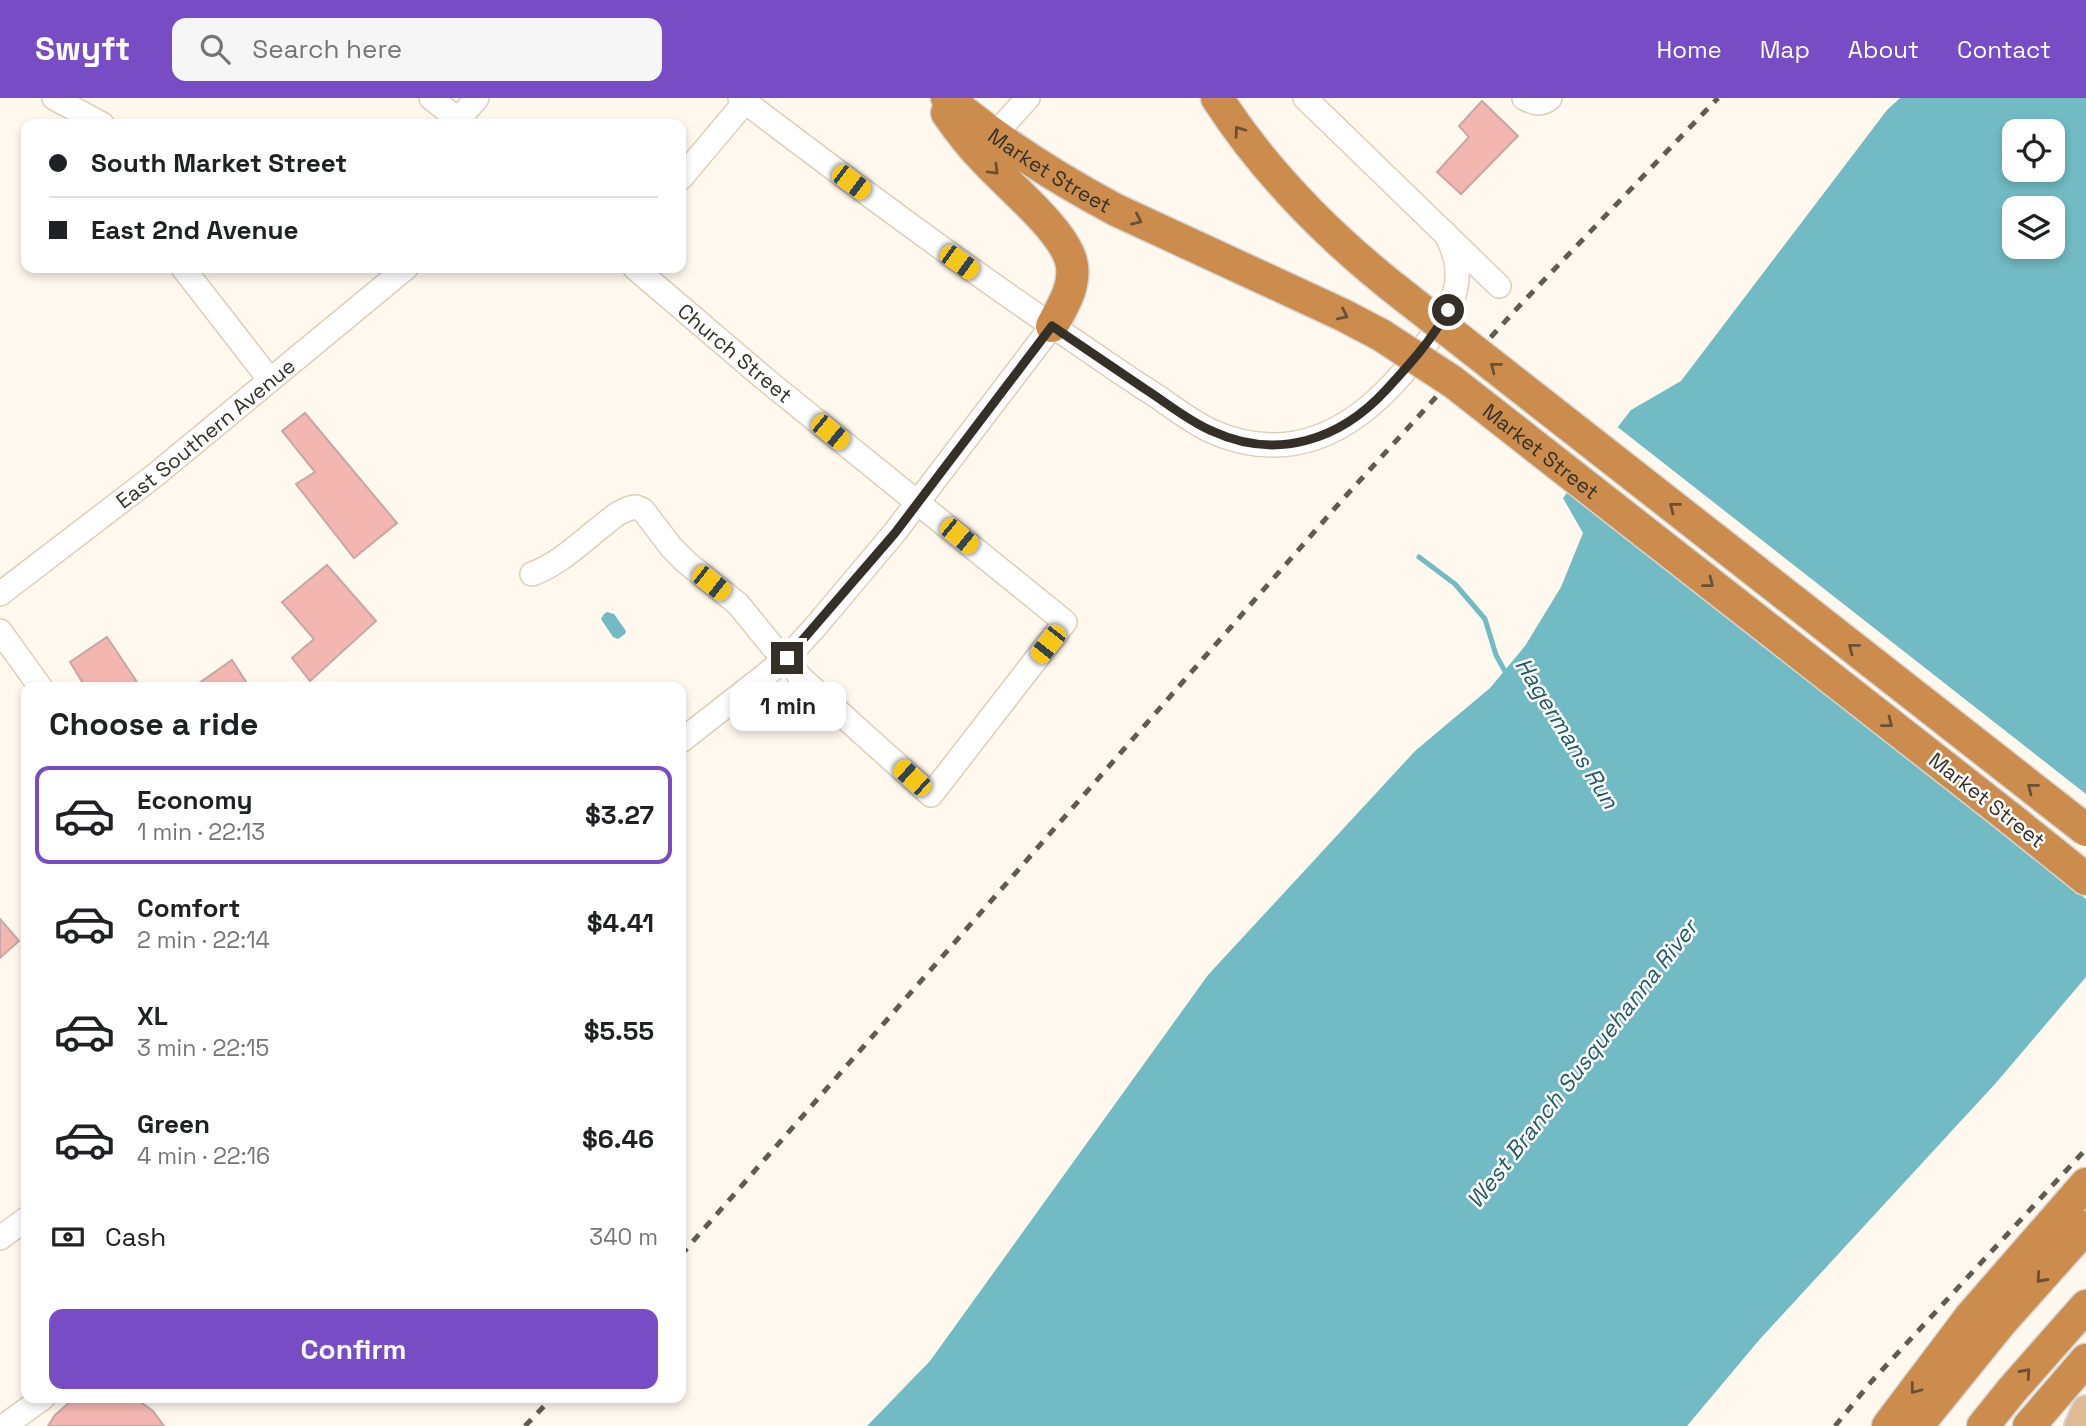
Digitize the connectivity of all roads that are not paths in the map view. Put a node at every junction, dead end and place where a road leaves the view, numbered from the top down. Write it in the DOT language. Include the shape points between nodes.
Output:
graph roads {
  1 [pos="54,98"];
  2 [pos="430,98"];
  3 [pos="477,98"];
  4 [pos="1028,98"];
  5 [pos="1217,98"];
  6 [pos="1524,98"];
  7 [pos="1550,98"];
  8 [pos="742,100"];
  9 [pos="954,101"];
  10 [pos="1315,101"];
  11 [pos="93,119"];
  12 [pos="457,119"];
  13 [pos="463,119"];
  14 [pos="994,135"];
  15 [pos="686,172"];
  16 [pos="1445,233"];
  17 [pos="187,273"];
  18 [pos="400,273"];
  19 [pos="641,273"];
  20 [pos="1499,286"];
  21 [pos="1052,326"];
  22 [pos="270,380"];
  23 [pos="917,502"];
  24 [pos="532,574"];
  25 [pos="0,594"];
  26 [pos="0,631"];
  27 [pos="787,658"];
  28 [pos="37,682"];
  29 [pos="686,737"];
  30 [pos="2086,830"];
  31 [pos="2086,878"];
  32 [pos="2086,1184"];
  33 [pos="21,1223"];
  34 [pos="2086,1227"];
  35 [pos="0,1238"];
  36 [pos="2086,1306"];
  37 [pos="2086,1360"];
  38 [pos="36,1403"];
  39 [pos="4,1426"];
  40 [pos="1888,1426"];
  41 [pos="1917,1426"];
  42 [pos="1983,1426"];
  43 [pos="2029,1426"];
  1 -- 11 [label="street"];
  2 -- 12 [label="street"];
  3 -- 13 [label="street"];
  4 -- 14 [label="street"];
  30 -- 5 [label="highway, Market Street, one-way, bridge" via="1358,259 1264,162"];
  6 -- 7 [label="street" via="1540,103"];
  8 -- 15 [label="street"];
  8 -- 21 [label="street" via="936,246"];
  9 -- 14 [label="highway, Market Street"];
  9 -- 21 [label="highway, one-way" via="971,144 1068,249 1071,287"];
  10 -- 16 [label="street"];
  14 -- 31 [label="highway, Market Street, one-way, bridge" via="1116,211 1343,315 1453,382"];
  16 -- 20 [label="street"];
  16 -- 21 [label="street" via="1458,269 1441,324 1366,410 1342,427 1301,442 1242,442 1200,426"];
  17 -- 22 [label="street"];
  18 -- 22 [label="street, East Southern Avenue"];
  19 -- 23 [label="street, Church Street"];
  21 -- 23 [label="street"];
  22 -- 25 [label="street, East Southern Avenue"];
  23 -- 27 [label="street"];
  23 -- 27 [label="street, Church Street" via="1065,622 931,795 800,677"];
  24 -- 27 [label="street" via="567,554 620,512 636,506 671,547 738,604 773,648"];
  26 -- 28 [label="street"];
  27 -- 29 [label="street"];
  32 -- 40 [label="highway, one-way" via="1971,1316"];
  33 -- 35 [label="street"];
  34 -- 41 [label="highway, one-way"];
  42 -- 36 [label="highway, one-way"];
  37 -- 43 [label="highway"];
  38 -- 39 [label="street"];
}
